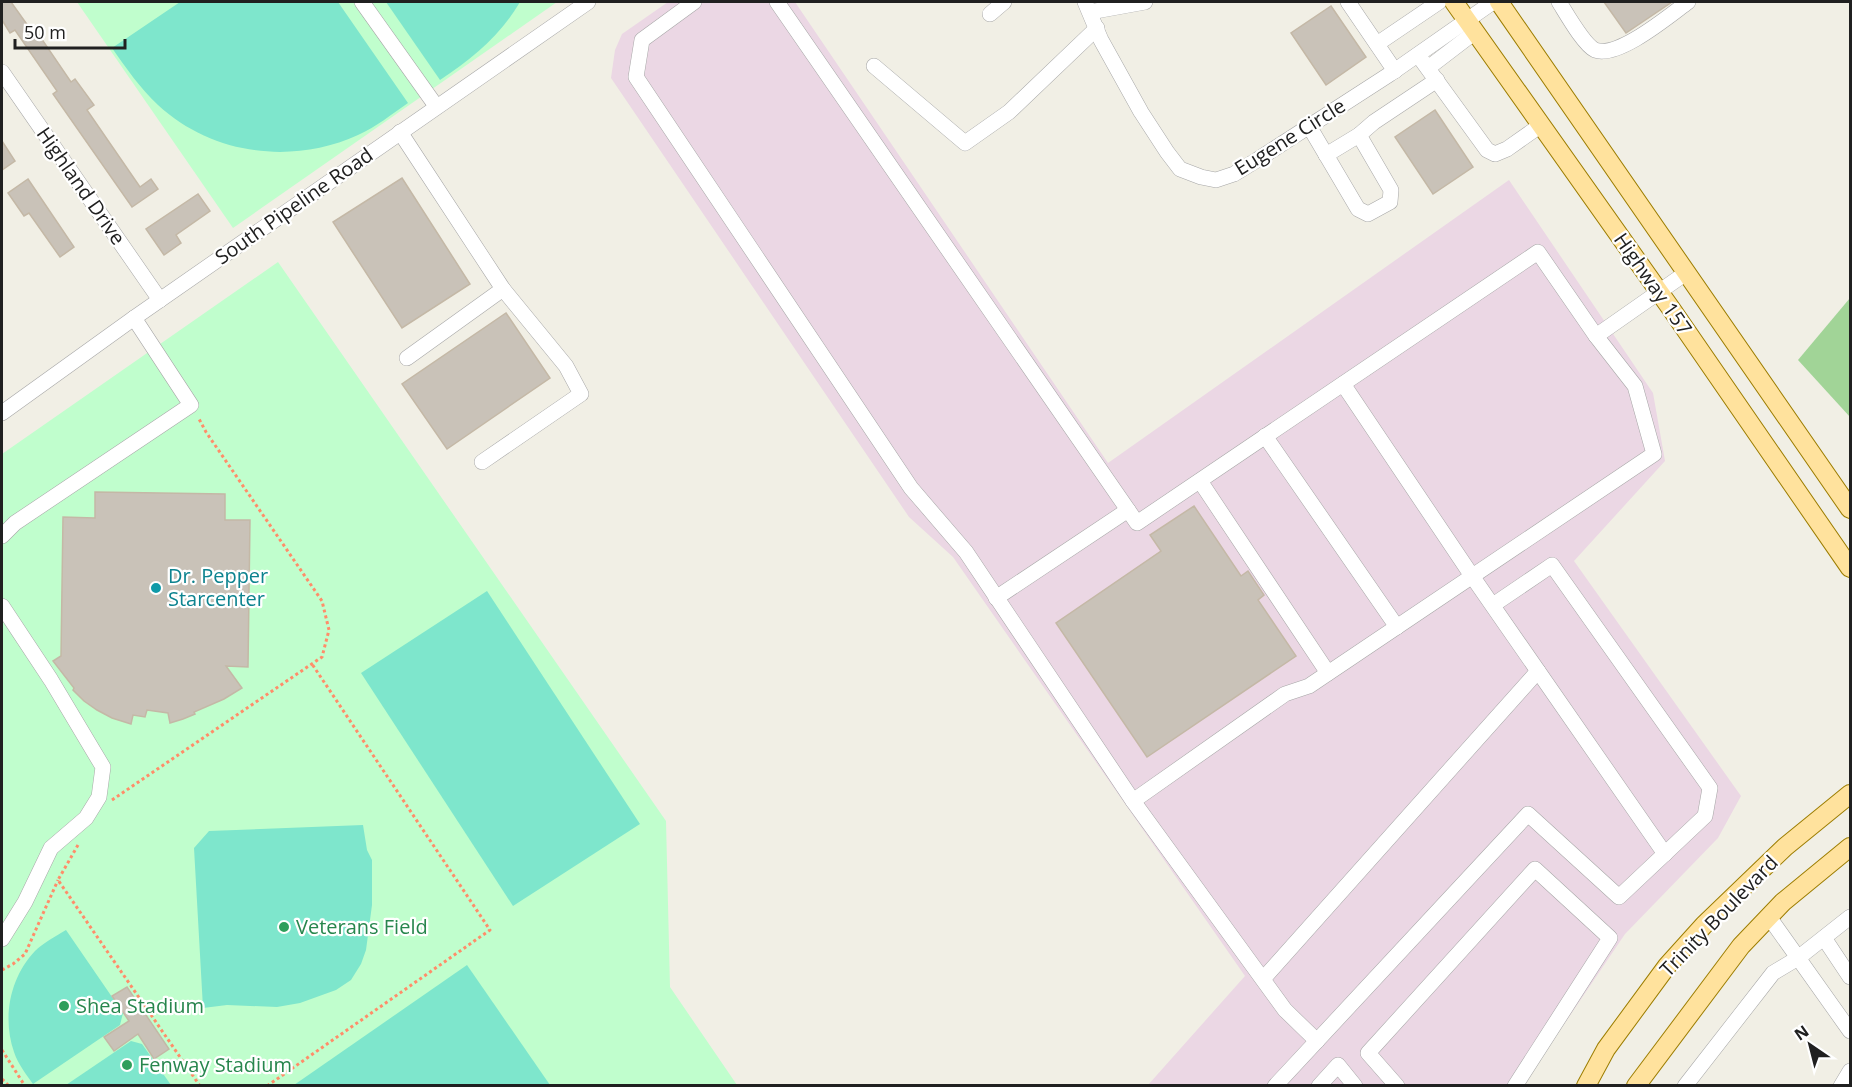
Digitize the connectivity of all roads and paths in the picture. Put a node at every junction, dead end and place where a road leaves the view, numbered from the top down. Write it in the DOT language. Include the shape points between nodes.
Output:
graph roads {
  1 [pos="362,2"];
  2 [pos="588,2"];
  3 [pos="694,2"];
  4 [pos="777,2"];
  5 [pos="1004,2"];
  6 [pos="1145,2"];
  7 [pos="1348,2"];
  8 [pos="1439,2"];
  9 [pos="1454,2"];
  10 [pos="1493,2"];
  11 [pos="1498,2"];
  12 [pos="1559,2"];
  13 [pos="1688,2"];
  14 [pos="1088,7"];
  15 [pos="990,15"];
  16 [pos="1471,26"];
  17 [pos="1097,28"];
  18 [pos="1377,44"];
  19 [pos="1418,55"];
  20 [pos="874,66"];
  21 [pos="1395,70"];
  22 [pos="2,72"];
  23 [pos="1432,74"];
  24 [pos="436,106"];
  25 [pos="1541,125"];
  26 [pos="1309,126"];
  27 [pos="400,132"];
  28 [pos="1359,135"];
  29 [pos="1326,155"];
  30 [pos="1686,273"];
  31 [pos="503,289"];
  32 [pos="1658,291"];
  33 [pos="160,300"];
  34 [pos="134,318"];
  35 [pos="1596,336"];
  36 [pos="407,358"];
  37 [pos="1343,384"];
  38 [pos="191,405"];
  39 [pos="2,413"];
  40 [pos="1265,436"];
  41 [pos="482,462"];
  42 [pos="1200,481"];
  43 [pos="1851,509"];
  44 [pos="1128,510"];
  45 [pos="2,536"];
  46 [pos="1851,568"];
  47 [pos="1472,576"];
  48 [pos="996,598"];
  49 [pos="1493,605"];
  50 [pos="2,606"];
  51 [pos="1397,627"];
  52 [pos="312,664"];
  53 [pos="1538,670"];
  54 [pos="1328,673"];
  55 [pos="1851,794"];
  56 [pos="110,801"];
  57 [pos="1133,801"];
  58 [pos="81,840"];
  59 [pos="1851,847"];
  60 [pos="1665,854"];
  61 [pos="58,880"];
  62 [pos="1769,916"];
  63 [pos="1850,918"];
  64 [pos="1824,938"];
  65 [pos="2,939"];
  66 [pos="1798,958"];
  67 [pos="2,970"];
  68 [pos="1851,977"];
  69 [pos="1263,979"];
  70 [pos="1851,1031"];
  71 [pos="1317,1041"];
  72 [pos="2,1050"];
  73 [pos="1851,1071"];
  74 [pos="2,1079"];
  75 [pos="9,1086"];
  76 [pos="25,1086"];
  77 [pos="200,1086"];
  78 [pos="267,1086"];
  79 [pos="1275,1086"];
  80 [pos="1318,1086"];
  81 [pos="1355,1086"];
  82 [pos="1397,1086"];
  83 [pos="1515,1086"];
  84 [pos="1586,1086"];
  85 [pos="1636,1086"];
  86 [pos="1685,1086"];
  87 [pos="1841,1086"];
  1 -- 24 [label="street"];
  2 -- 24 [label="street, South Pipeline Road"];
  3 -- 48 [label="street" via="642,40 636,77 911,488 966,552"];
  4 -- 44 [label="street"];
  5 -- 15 [label="street"];
  6 -- 14 [label="street"];
  7 -- 18 [label="street"];
  8 -- 18 [label="street"];
  9 -- 16 [label="main road, Highway 157"];
  10 -- 16 [label="street, Eugene Circle"];
  11 -- 30 [label="main road, Highway 157"];
  12 -- 13 [label="street" via="1594,49 1609,51 1626,44"];
  14 -- 17 [label="street, Eugene Circle"];
  16 -- 19 [label="street, Eugene Circle"];
  16 -- 23 [label="street"];
  16 -- 25 [label="main road, Highway 157"];
  17 -- 20 [label="street" via="1010,112 965,143"];
  17 -- 26 [label="street, Eugene Circle" via="1141,112 1180,169 1216,180 1234,174"];
  18 -- 21 [label="street"];
  19 -- 21 [label="street, Eugene Circle"];
  19 -- 23 [label="street"];
  21 -- 26 [label="street, Eugene Circle"];
  22 -- 33 [label="street, Highland Drive"];
  23 -- 25 [label="street" via="1487,150 1495,154"];
  23 -- 28 [label="street"];
  24 -- 27 [label="street, South Pipeline Road"];
  25 -- 32 [label="main road, Highway 157"];
  26 -- 29 [label="street"];
  27 -- 31 [label="street"];
  27 -- 33 [label="street, South Pipeline Road"];
  28 -- 29 [label="street"];
  28 -- 29 [label="street" via="1391,190 1390,202 1368,214 1358,209"];
  30 -- 32 [label="street"];
  30 -- 43 [label="main road, Highway 157"];
  31 -- 36 [label="street"];
  31 -- 41 [label="street" via="566,366 581,394"];
  32 -- 35 [label="street"];
  32 -- 46 [label="main road, Highway 157"];
  33 -- 34 [label="street, South Pipeline Road"];
  34 -- 38 [label="street"];
  34 -- 39 [label="street, South Pipeline Road"];
  35 -- 37 [label="street" via="1538,252"];
  35 -- 47 [label="street" via="1635,386 1654,454"];
  37 -- 40 [label="street"];
  37 -- 47 [label="street"];
  38 -- 45 [label="street" via="15,523"];
  38 -- 52 [label="path" via="322,601 329,630 322,657"];
  40 -- 42 [label="street"];
  40 -- 51 [label="street"];
  42 -- 44 [label="street" via="1137,523"];
  42 -- 54 [label="street"];
  44 -- 48 [label="street"];
  47 -- 49 [label="street"];
  47 -- 51 [label="street"];
  48 -- 57 [label="street"];
  49 -- 53 [label="street"];
  49 -- 60 [label="street" via="1552,565 1710,788 1705,816"];
  50 -- 65 [label="street" via="103,767 99,797 86,818 51,848"];
  51 -- 54 [label="street"];
  52 -- 56 [label="path"];
  52 -- 78 [label="path" via="490,930"];
  53 -- 60 [label="street"];
  53 -- 69 [label="street"];
  54 -- 57 [label="street" via="1309,686 1285,694"];
  55 -- 84 [label="main road, Trinity Boulevard" via="1785,847 1704,925 1667,966 1606,1049"];
  57 -- 69 [label="street"];
  58 -- 61 [label="path"];
  59 -- 62 [label="main road, Trinity Boulevard"];
  60 -- 71 [label="street" via="1619,897 1528,814"];
  61 -- 67 [label="path" via="25,954"];
  61 -- 77 [label="path"];
  62 -- 66 [label="street"];
  62 -- 85 [label="main road, Trinity Boulevard" via="1710,985"];
  63 -- 64 [label="street"];
  64 -- 66 [label="street"];
  64 -- 68 [label="street"];
  66 -- 70 [label="street"];
  66 -- 86 [label="street" via="1773,973"];
  69 -- 71 [label="street" via="1285,1010"];
  71 -- 79 [label="street"];
  72 -- 76 [label="path"];
  73 -- 87 [label="street"];
  74 -- 75 [label="path"];
  80 -- 81 [label="street" via="1338,1065"];
  82 -- 83 [label="street" via="1368,1053 1535,869 1610,938"];
}
